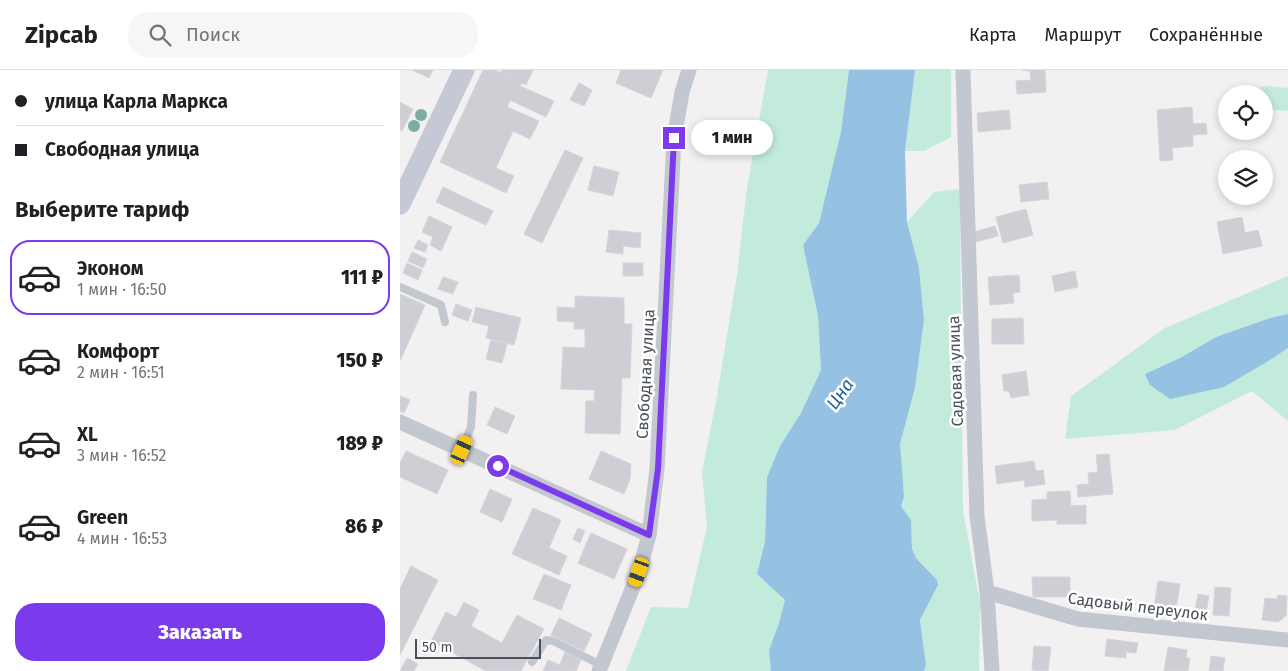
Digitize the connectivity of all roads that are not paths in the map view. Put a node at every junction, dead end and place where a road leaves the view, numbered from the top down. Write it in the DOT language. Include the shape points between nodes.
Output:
graph roads {
  1 [pos="464,70"];
  2 [pos="689,70"];
  3 [pos="964,70"];
  4 [pos="400,204"];
  5 [pos="400,287"];
  6 [pos="445,322"];
  7 [pos="473,395"];
  8 [pos="400,422"];
  9 [pos="462,450"];
  10 [pos="649,535"];
  11 [pos="987,592"];
  12 [pos="1288,640"];
  13 [pos="532,662"];
  14 [pos="600,668"];
  15 [pos="992,671"];
  1 -- 4 [label="street"];
  2 -- 10 [label="street, Свободная улица" via="674,138 658,469"];
  3 -- 11 [label="street, Садовая улица" via="977,516"];
  5 -- 6 [label="lane" via="440,305"];
  7 -- 9 [label="lane" via="471,427"];
  8 -- 9 [label="street"];
  9 -- 10 [label="street"];
  10 -- 14 [label="street, Свободная улица" via="639,572"];
  11 -- 12 [label="street, Садовый переулок" via="1078,619"];
  11 -- 15 [label="street, Садовая улица"];
  13 -- 14 [label="lane" via="546,640"];
}
